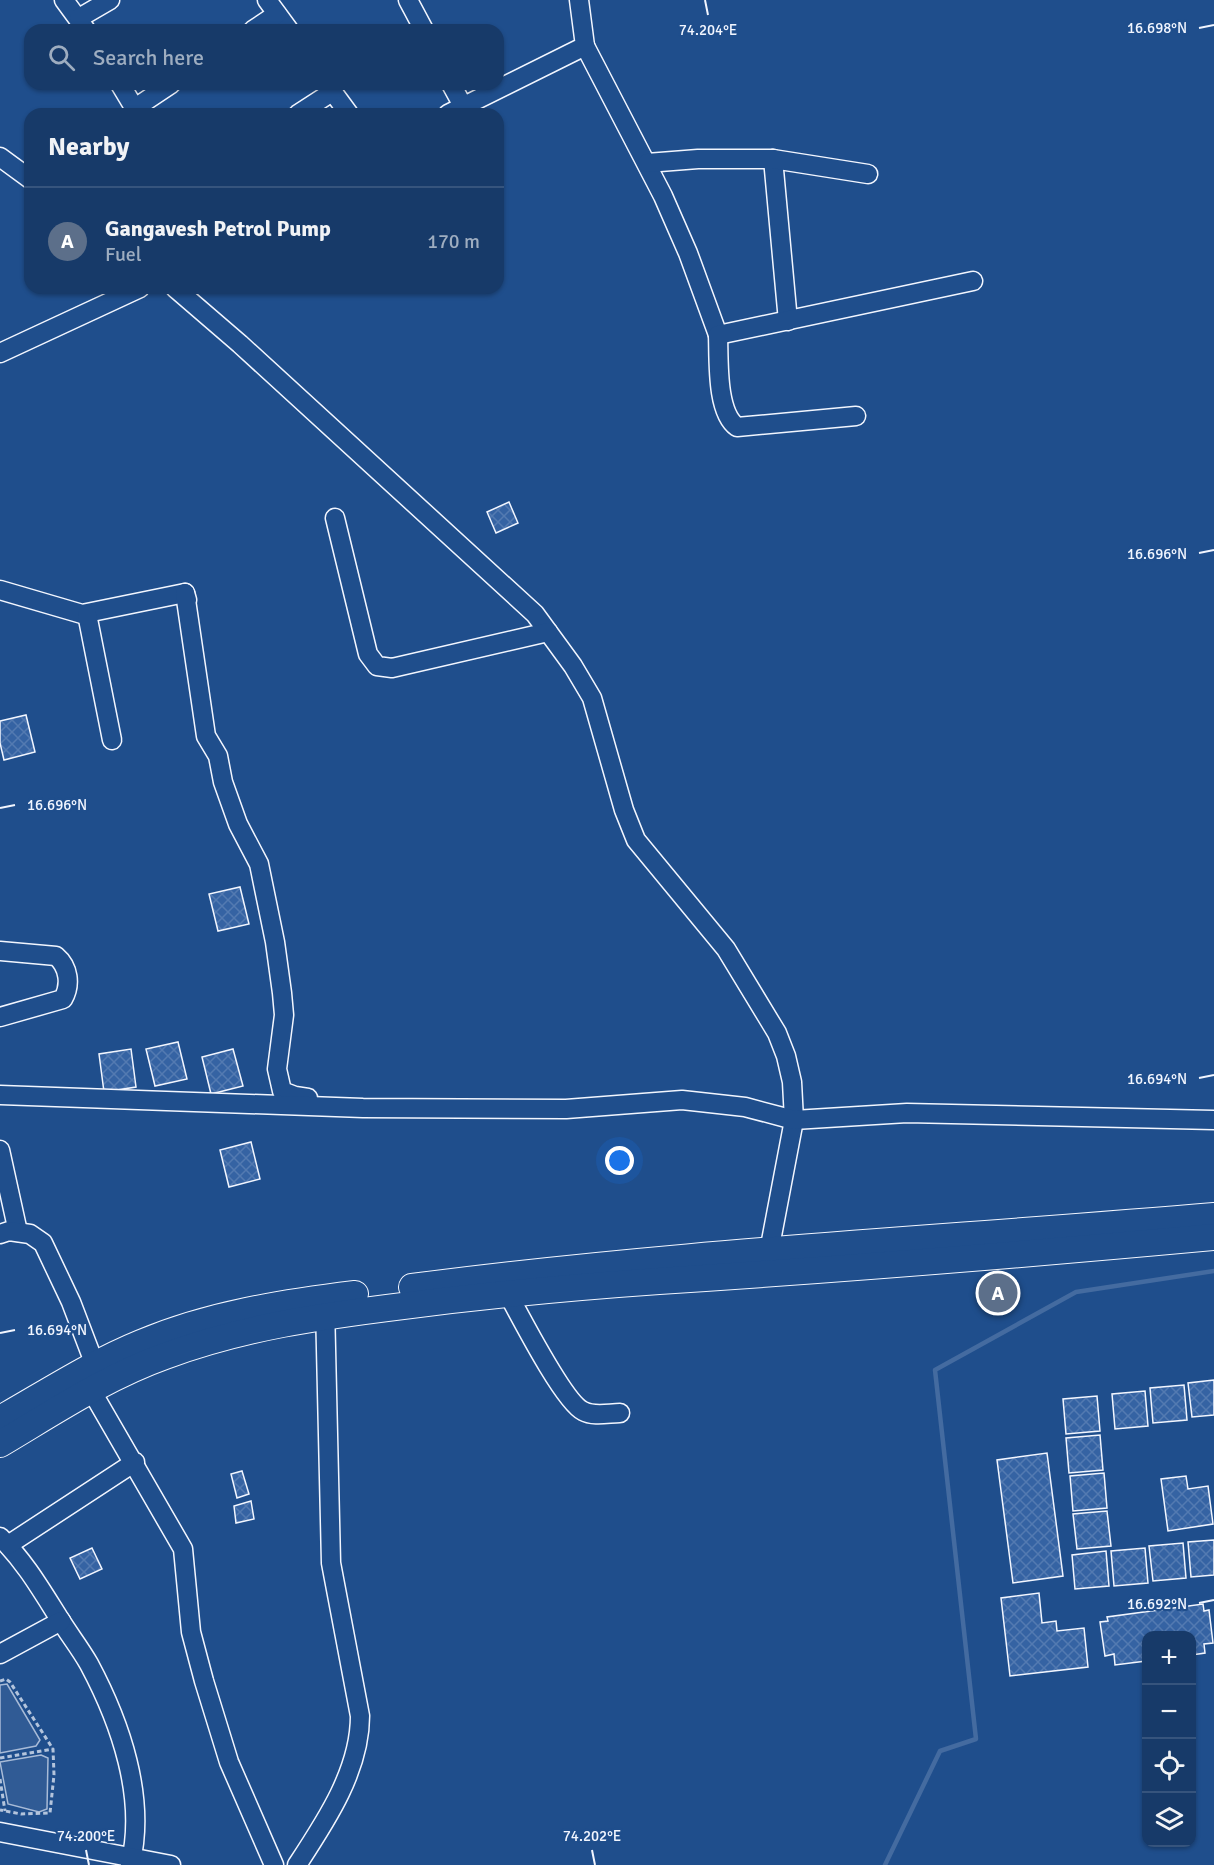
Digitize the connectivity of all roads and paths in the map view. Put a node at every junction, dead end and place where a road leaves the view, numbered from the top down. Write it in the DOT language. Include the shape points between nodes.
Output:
graph roads {
  1 [pos="64,0"];
  2 [pos="110,0"];
  3 [pos="408,0"];
  4 [pos="579,0"];
  5 [pos="272,7"];
  6 [pos="83,24"];
  7 [pos="258,24"];
  8 [pos="285,24"];
  9 [pos="421,24"];
  10 [pos="585,46"];
  11 [pos="504,86"];
  12 [pos="124,90"];
  13 [pos="163,90"];
  14 [pos="327,90"];
  15 [pos="331,90"];
  16 [pos="452,90"];
  17 [pos="496,90"];
  18 [pos="134,108"];
  19 [pos="140,108"];
  20 [pos="305,108"];
  21 [pos="344,108"];
  22 [pos="455,108"];
  23 [pos="459,108"];
  24 [pos="0,157"];
  25 [pos="773,159"];
  26 [pos="647,163"];
  27 [pos="868,174"];
  28 [pos="24,175"];
  29 [pos="973,281"];
  30 [pos="127,294"];
  31 [pos="182,294"];
  32 [pos="788,321"];
  33 [pos="718,335"];
  34 [pos="0,353"];
  35 [pos="856,416"];
  36 [pos="335,518"];
  37 [pos="0,590"];
  38 [pos="87,614"];
  39 [pos="548,632"];
  40 [pos="112,740"];
  41 [pos="0,951"];
  42 [pos="0,1017"];
  43 [pos="0,1095"];
  44 [pos="363,1108"];
  45 [pos="794,1120"];
  46 [pos="1214,1120"];
  47 [pos="0,1150"];
  48 [pos="1214,1216"];
  49 [pos="9,1233"];
  50 [pos="1214,1237"];
  51 [pos="767,1261"];
  52 [pos="508,1294"];
  53 [pos="325,1307"];
  54 [pos="95,1365"];
  55 [pos="91,1390"];
  56 [pos="620,1413"];
  57 [pos="0,1419"];
  58 [pos="0,1444"];
  59 [pos="135,1462"];
  60 [pos="4,1541"];
  61 [pos="61,1621"];
  62 [pos="0,1654"];
  63 [pos="0,1681"];
  64 [pos="53,1749"];
  65 [pos="0,1758"];
  66 [pos="0,1779"];
  67 [pos="2,1810"];
  68 [pos="0,1832"];
  69 [pos="131,1861"];
  70 [pos="171,1865"];
  71 [pos="274,1865"];
  72 [pos="297,1865"];
  1 -- 6 [label="street"];
  2 -- 6 [label="street"];
  3 -- 9 [label="street"];
  4 -- 10 [label="street"];
  5 -- 7 [label="street"];
  5 -- 8 [label="street"];
  10 -- 11 [label="street"];
  10 -- 26 [label="street"];
  12 -- 18 [label="street"];
  13 -- 19 [label="street"];
  14 -- 20 [label="street"];
  15 -- 21 [label="street"];
  16 -- 22 [label="street"];
  17 -- 23 [label="street"];
  24 -- 28 [label="street"];
  25 -- 26 [label="street"];
  25 -- 27 [label="street"];
  25 -- 32 [label="street"];
  26 -- 33 [label="street" via="688,253"];
  29 -- 32 [label="street"];
  30 -- 34 [label="street"];
  31 -- 39 [label="street" via="526,606"];
  32 -- 33 [label="street"];
  33 -- 35 [label="street" via="723,406 729,422 737,427"];
  36 -- 39 [label="street" via="368,654 377,666 392,668"];
  37 -- 38 [label="street"];
  38 -- 40 [label="street"];
  38 -- 44 [label="street" via="186,597 206,736 218,756 238,824 259,864 275,942 284,1015 277,1069 282,1091 345,1101"];
  39 -- 45 [label="street" via="592,698 636,840 726,949 777,1033 792,1082"];
  41 -- 42 [label="street" via="56,956 62,961 68,979 63,999"];
  43 -- 44 [label="street"];
  44 -- 45 [label="street" via="566,1109 682,1100 745,1107"];
  45 -- 46 [label="street" via="907,1113"];
  45 -- 51 [label="street"];
  47 -- 49 [label="street"];
  48 -- 51 [label="highway"];
  49 -- 54 [label="street" via="30,1234 43,1243"];
  50 -- 51 [label="highway"];
  51 -- 52 [label="highway"];
  51 -- 53 [label="highway" via="559,1268"];
  52 -- 53 [label="highway"];
  52 -- 56 [label="street" via="572,1402 591,1414"];
  53 -- 54 [label="highway" via="230,1314 171,1331"];
  53 -- 55 [label="highway" via="165,1356"];
  53 -- 72 [label="street" via="331,1563 360,1716 360,1738 323,1826"];
  54 -- 57 [label="highway"];
  55 -- 58 [label="highway"];
  55 -- 59 [label="street"];
  59 -- 60 [label="street"];
  59 -- 71 [label="street" via="183,1549 191,1632 204,1681 230,1762"];
  60 -- 61 [label="street" via="23,1560"];
  61 -- 62 [label="street"];
  61 -- 69 [label="street" via="88,1662 123,1747 136,1820"];
  63 -- 64 [label="path" via="10,1682"];
  64 -- 65 [label="path"];
  64 -- 67 [label="path" via="50,1813"];
  66 -- 67 [label="path"];
  68 -- 69 [label="street"];
  69 -- 70 [label="street"];
}
